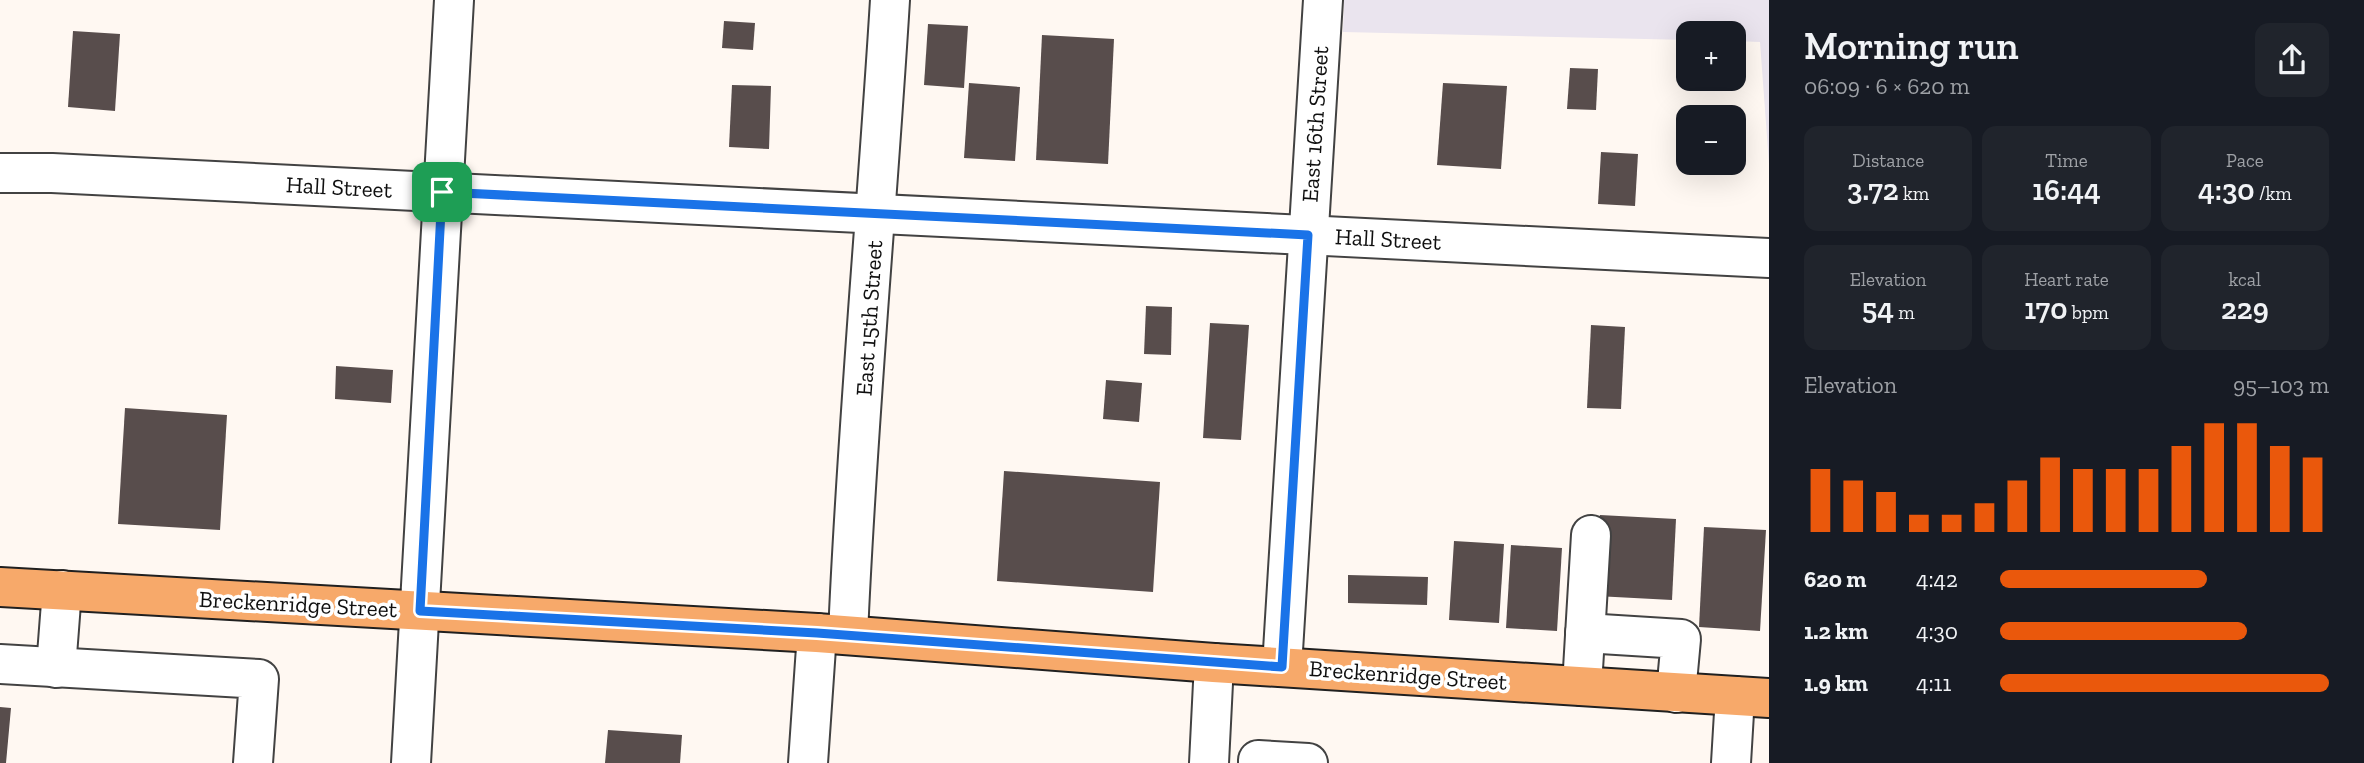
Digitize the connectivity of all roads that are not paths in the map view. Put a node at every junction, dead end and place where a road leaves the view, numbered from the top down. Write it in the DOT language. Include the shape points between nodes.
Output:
graph roads {
  1 [pos="454,0"];
  2 [pos="890,0"];
  3 [pos="1323,0"];
  4 [pos="0,173"];
  5 [pos="442,192"];
  6 [pos="877,213"];
  7 [pos="1308,235"];
  8 [pos="1769,258"];
  9 [pos="1591,535"];
  10 [pos="0,586"];
  11 [pos="62,590"];
  12 [pos="420,611"];
  13 [pos="1585,633"];
  14 [pos="832,634"];
  15 [pos="1214,663"];
  16 [pos="0,664"];
  17 [pos="1282,667"];
  18 [pos="56,668"];
  19 [pos="1582,686"];
  20 [pos="1676,692"];
  21 [pos="1752,697"];
  22 [pos="253,763"];
  23 [pos="411,763"];
  24 [pos="808,763"];
  25 [pos="1209,763"];
  26 [pos="1258,763"];
  27 [pos="1308,763"];
  28 [pos="1731,763"];
  1 -- 5 [label="street"];
  2 -- 6 [label="street, East 15th Street"];
  3 -- 7 [label="street, East 16th Street"];
  4 -- 5 [label="street, Hall Street"];
  5 -- 6 [label="street, Hall Street"];
  5 -- 12 [label="street"];
  6 -- 7 [label="street, Hall Street"];
  6 -- 14 [label="street, East 15th Street" via="852,544"];
  7 -- 8 [label="street, Hall Street"];
  7 -- 17 [label="street, East 16th Street"];
  9 -- 13 [label="street"];
  10 -- 11 [label="main road, Breckenridge Street"];
  11 -- 12 [label="main road, Breckenridge Street"];
  11 -- 18 [label="street"];
  12 -- 14 [label="main road, Breckenridge Street"];
  12 -- 23 [label="street"];
  13 -- 19 [label="street"];
  13 -- 20 [label="street" via="1681,639"];
  14 -- 15 [label="main road, Breckenridge Street"];
  14 -- 24 [label="street, East 15th Street"];
  15 -- 17 [label="main road, Breckenridge Street"];
  15 -- 25 [label="street"];
  16 -- 18 [label="street"];
  17 -- 19 [label="main road, Breckenridge Street"];
  18 -- 22 [label="street" via="259,679"];
  19 -- 20 [label="main road, Breckenridge Street"];
  20 -- 21 [label="main road, Breckenridge Street"];
  21 -- 28 [label="street"];
  26 -- 27 [label="street"];
}
